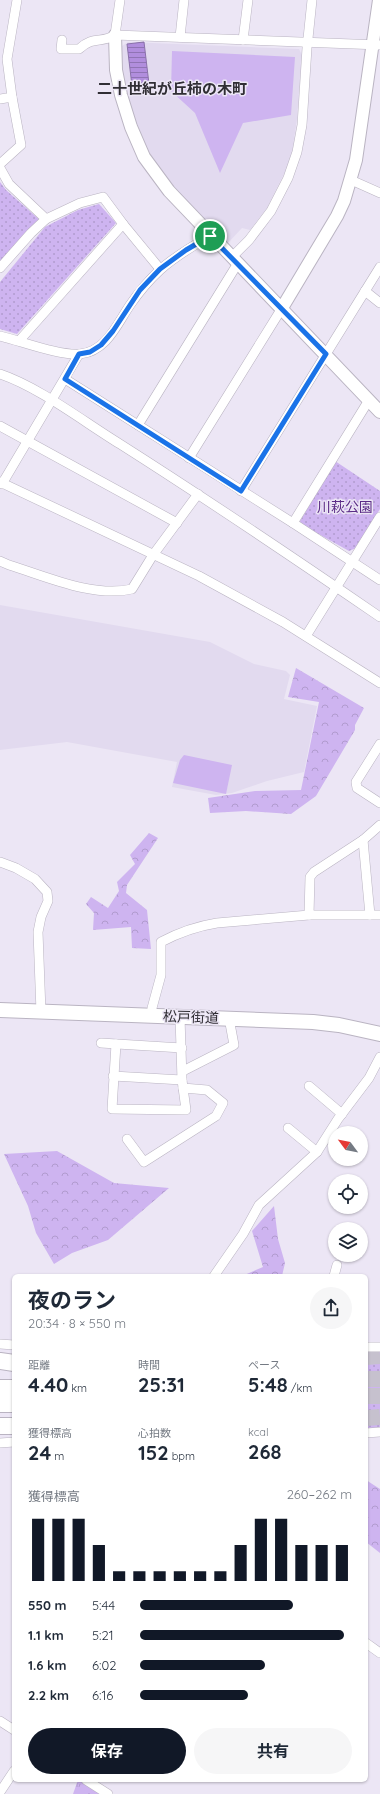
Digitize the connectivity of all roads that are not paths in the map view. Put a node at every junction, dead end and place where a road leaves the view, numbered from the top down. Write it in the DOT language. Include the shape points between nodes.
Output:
graph roads {
  1 [pos="17,0"];
  2 [pos="120,0"];
  3 [pos="184,0"];
  4 [pos="248,0"];
  5 [pos="312,0"];
  6 [pos="379,0"];
  7 [pos="115,35"];
  8 [pos="180,37"];
  9 [pos="62,40"];
  10 [pos="243,40"];
  11 [pos="308,42"];
  12 [pos="376,45"];
  13 [pos="12,97"];
  14 [pos="0,99"];
  15 [pos="0,164"];
  16 [pos="0,168"];
  17 [pos="351,180"];
  18 [pos="380,193"];
  19 [pos="46,219"];
  20 [pos="123,224"];
  21 [pos="210,236"];
  22 [pos="235,260"];
  23 [pos="380,267"];
  24 [pos="0,268"];
  25 [pos="160,269"];
  26 [pos="365,291"];
  27 [pos="380,303"];
  28 [pos="282,308"];
  29 [pos="0,336"];
  30 [pos="19,341"];
  31 [pos="79,354"];
  32 [pos="326,354"];
  33 [pos="0,374"];
  34 [pos="65,379"];
  35 [pos="52,400"];
  36 [pos="369,400"];
  37 [pos="380,412"];
  38 [pos="138,425"];
  39 [pos="0,426"];
  40 [pos="28,441"];
  41 [pos="190,458"];
  42 [pos="1,483"];
  43 [pos="241,491"];
  44 [pos="198,494"];
  45 [pos="380,517"];
  46 [pos="177,523"];
  47 [pos="293,523"];
  48 [pos="154,555"];
  49 [pos="0,561"];
  50 [pos="352,561"];
  51 [pos="380,580"];
  52 [pos="335,588"];
  53 [pos="380,617"];
  54 [pos="306,636"];
  55 [pos="380,683"];
  56 [pos="380,744"];
  57 [pos="380,803"];
  58 [pos="380,825"];
  59 [pos="363,840"];
  60 [pos="0,862"];
  61 [pos="309,915"];
  62 [pos="370,915"];
  63 [pos="380,915"];
  64 [pos="0,1010"];
  65 [pos="41,1012"];
  66 [pos="152,1016"];
  67 [pos="180,1016"];
  68 [pos="229,1018"];
  69 [pos="380,1034"];
  70 [pos="101,1043"];
  71 [pos="116,1044"];
  72 [pos="182,1048"];
  73 [pos="380,1058"];
  74 [pos="113,1076"];
  75 [pos="183,1080"];
  76 [pos="309,1086"];
  77 [pos="342,1114"];
  78 [pos="288,1128"];
  79 [pos="127,1140"];
  80 [pos="317,1152"];
  81 [pos="337,1265"];
  82 [pos="215,1274"];
  83 [pos="335,1274"];
  84 [pos="0,1344"];
  85 [pos="12,1345"];
  86 [pos="368,1347"];
  87 [pos="380,1347"];
  88 [pos="0,1361"];
  89 [pos="12,1363"];
  90 [pos="12,1371"];
  91 [pos="0,1372"];
  92 [pos="0,1388"];
  93 [pos="12,1388"];
  94 [pos="0,1404"];
  95 [pos="12,1404"];
  96 [pos="12,1422"];
  97 [pos="0,1423"];
  98 [pos="0,1426"];
  99 [pos="12,1426"];
  100 [pos="380,1432"];
  101 [pos="368,1433"];
  102 [pos="12,1442"];
  103 [pos="0,1443"];
  104 [pos="368,1644"];
  105 [pos="380,1653"];
  106 [pos="0,1720"];
  107 [pos="12,1729"];
  108 [pos="12,1774"];
  109 [pos="89,1782"];
  110 [pos="0,1792"];
  111 [pos="108,1794"];
  1 -- 13 [label="street" via="7,59"];
  2 -- 7 [label="street"];
  3 -- 8 [label="street"];
  4 -- 10 [label="street"];
  5 -- 11 [label="street"];
  6 -- 12 [label="street"];
  7 -- 8 [label="street"];
  7 -- 9 [label="street" via="87,41 79,49 61,49"];
  7 -- 21 [label="street" via="116,70 121,95 144,157 169,191"];
  8 -- 10 [label="street"];
  10 -- 11 [label="street"];
  11 -- 12 [label="street"];
  11 -- 22 [label="street" via="302,125 297,152 288,178 271,211"];
  12 -- 17 [label="street"];
  13 -- 14 [label="street"];
  13 -- 15 [label="street" via="21,146"];
  16 -- 19 [label="street" via="9,184"];
  17 -- 18 [label="street"];
  17 -- 28 [label="street" via="334,222"];
  19 -- 20 [label="street" via="80,203 103,196"];
  19 -- 24 [label="street" via="31,232"];
  20 -- 25 [label="street"];
  20 -- 30 [label="street"];
  21 -- 22 [label="street"];
  21 -- 25 [label="street"];
  22 -- 28 [label="street"];
  22 -- 38 [label="street"];
  23 -- 26 [label="street"];
  25 -- 31 [label="street" via="140,290 101,345 90,352"];
  26 -- 27 [label="street"];
  26 -- 32 [label="street"];
  28 -- 32 [label="street"];
  28 -- 41 [label="street"];
  29 -- 30 [label="street"];
  30 -- 31 [label="street" via="50,350"];
  31 -- 34 [label="street"];
  32 -- 36 [label="street"];
  32 -- 43 [label="street"];
  33 -- 35 [label="street"];
  34 -- 35 [label="street"];
  34 -- 38 [label="street"];
  35 -- 40 [label="street"];
  35 -- 44 [label="street"];
  36 -- 37 [label="street"];
  36 -- 47 [label="street"];
  38 -- 41 [label="street"];
  39 -- 40 [label="street"];
  40 -- 42 [label="street"];
  40 -- 46 [label="street"];
  41 -- 43 [label="street"];
  42 -- 48 [label="street"];
  43 -- 47 [label="street"];
  44 -- 46 [label="street"];
  44 -- 52 [label="street"];
  45 -- 50 [label="street"];
  46 -- 48 [label="street"];
  47 -- 50 [label="street"];
  48 -- 49 [label="street" via="132,589 121,591 82,587"];
  48 -- 54 [label="street" via="232,594"];
  50 -- 51 [label="street"];
  50 -- 52 [label="street"];
  52 -- 53 [label="street"];
  52 -- 54 [label="street"];
  54 -- 55 [label="street"];
  56 -- 57 [label="street" via="356,782 357,788"];
  58 -- 59 [label="street"];
  59 -- 61 [label="street" via="310,877"];
  59 -- 62 [label="street"];
  60 -- 65 [label="street" via="35,879 47,892 48,901 38,932"];
  61 -- 62 [label="street"];
  61 -- 66 [label="street" via="204,925 161,942 161,975"];
  62 -- 63 [label="street"];
  64 -- 65 [label="main road, 松戸街道"];
  65 -- 66 [label="main road, 松戸街道"];
  66 -- 67 [label="main road, 松戸街道"];
  67 -- 68 [label="main road, 松戸街道"];
  67 -- 72 [label="street"];
  68 -- 69 [label="main road, 松戸街道" via="313,1022"];
  68 -- 75 [label="street" via="234,1045"];
  70 -- 71 [label="street"];
  71 -- 72 [label="street"];
  71 -- 74 [label="street"];
  72 -- 75 [label="street"];
  73 -- 77 [label="street" via="369,1078"];
  74 -- 75 [label="street"];
  74 -- 75 [label="street" via="112,1109 186,1110"];
  75 -- 79 [label="street" via="207,1090 223,1103 216,1116 144,1162"];
  76 -- 77 [label="street"];
  77 -- 80 [label="street"];
  78 -- 80 [label="street"];
  80 -- 82 [label="street" via="259,1205"];
  81 -- 83 [label="street"];
  84 -- 85 [label="street"];
  86 -- 87 [label="street"];
  88 -- 89 [label="highway"];
  90 -- 91 [label="highway"];
  92 -- 93 [label="highway"];
  94 -- 95 [label="highway"];
  96 -- 97 [label="highway"];
  98 -- 99 [label="highway"];
  100 -- 101 [label="street"];
  102 -- 103 [label="street"];
  104 -- 105 [label="street"];
  106 -- 107 [label="street"];
  108 -- 110 [label="street"];
  109 -- 111 [label="street"];
}
